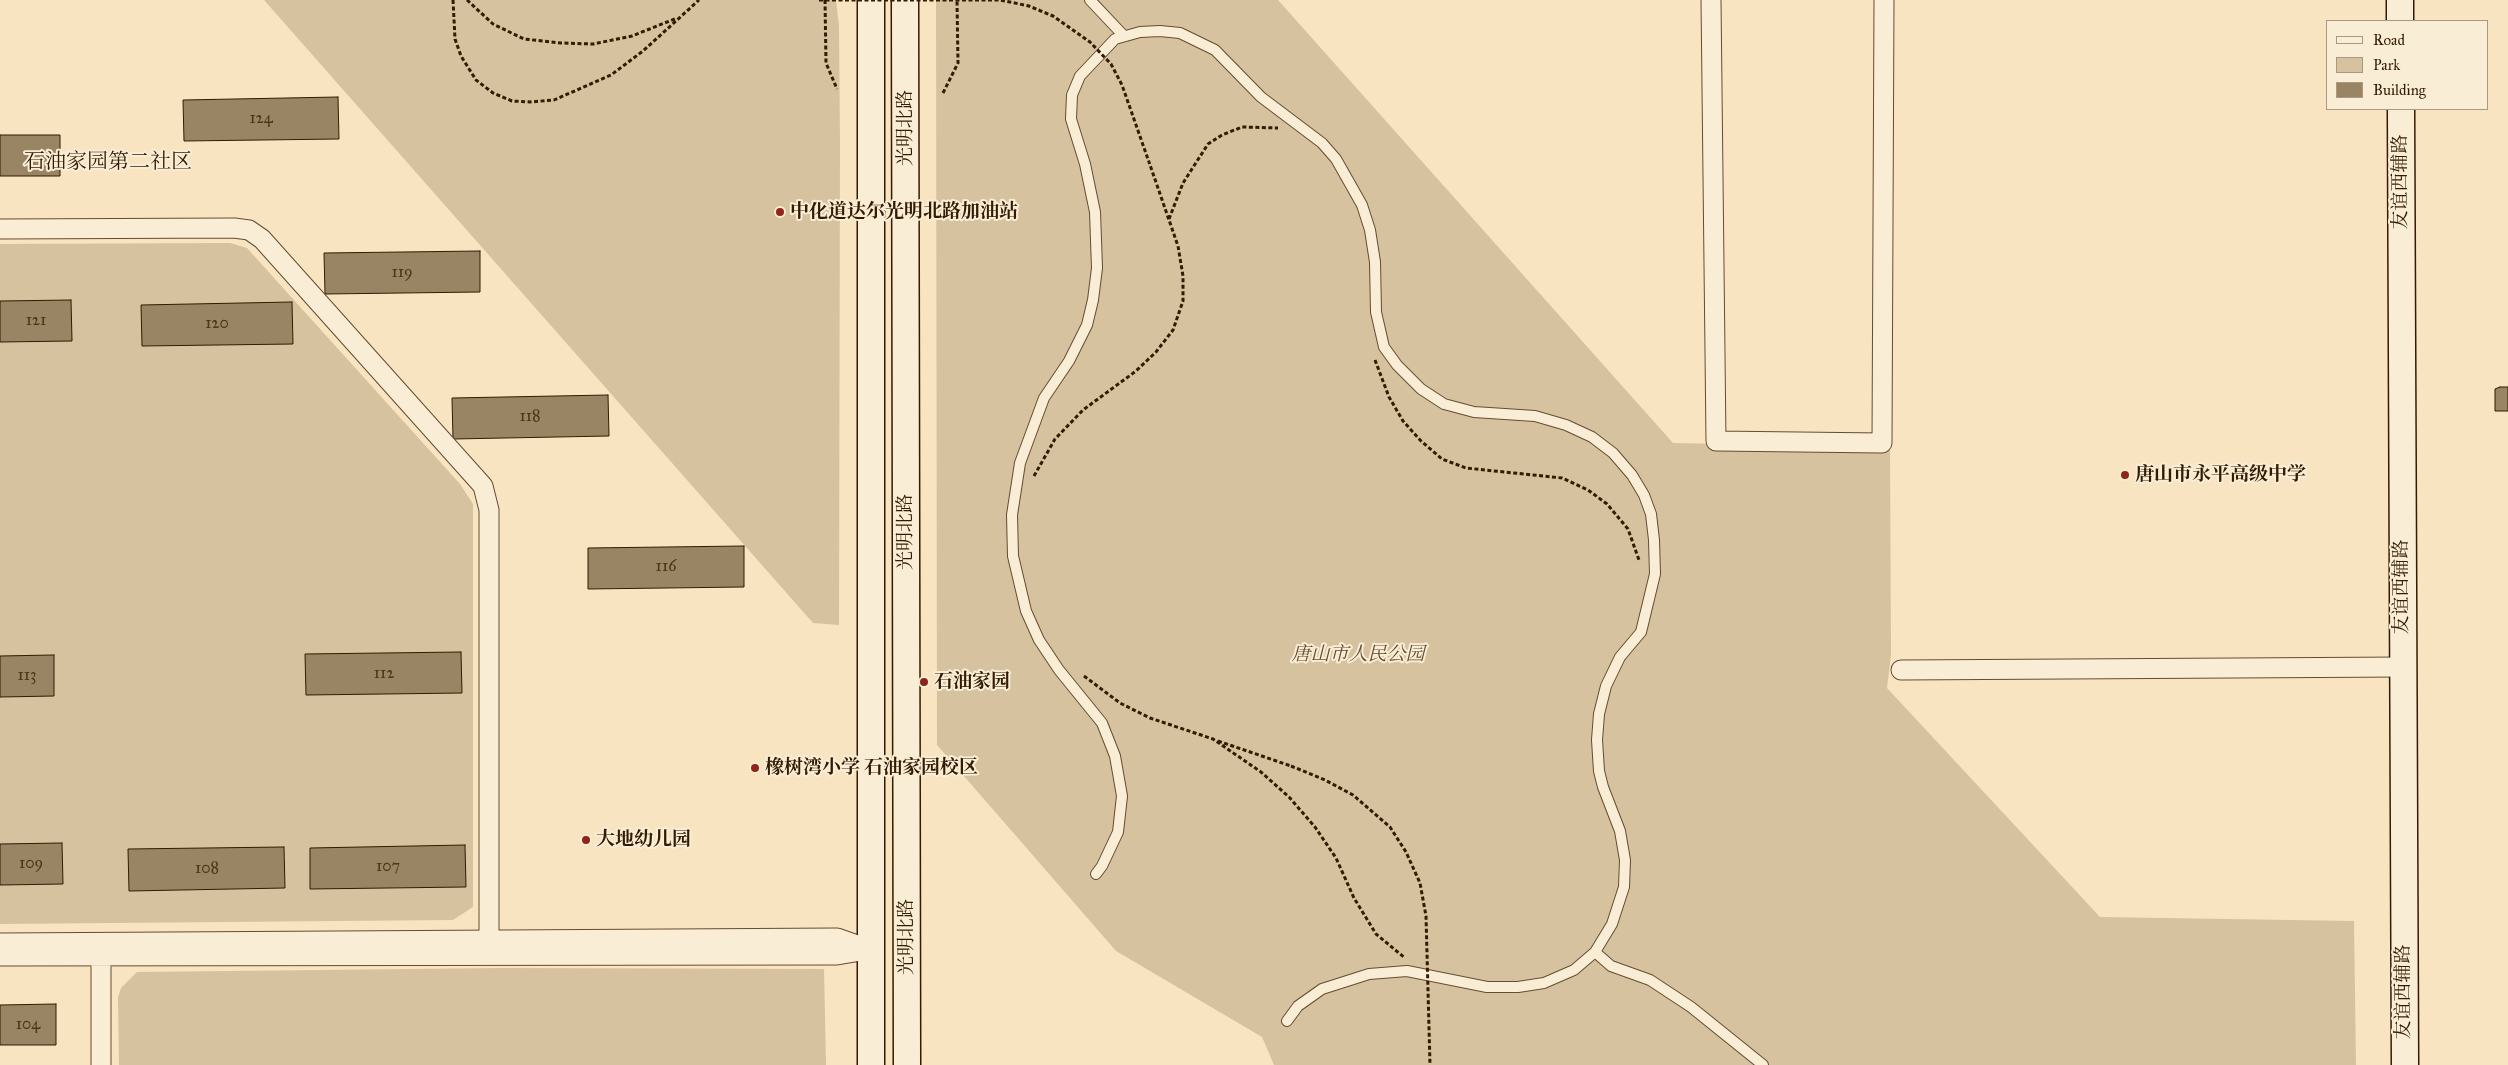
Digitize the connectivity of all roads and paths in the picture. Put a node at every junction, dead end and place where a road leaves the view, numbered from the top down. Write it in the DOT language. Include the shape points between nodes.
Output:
graph roads {
  1 [pos="453,0"];
  2 [pos="467,0"];
  3 [pos="699,0"];
  4 [pos="819,0"];
  5 [pos="872,0"];
  6 [pos="905,0"];
  7 [pos="957,0"];
  8 [pos="1090,0"];
  9 [pos="1712,0"];
  10 [pos="1884,0"];
  11 [pos="2400,0"];
  12 [pos="825,1"];
  13 [pos="680,17"];
  14 [pos="2400,20"];
  15 [pos="1124,36"];
  16 [pos="837,90"];
  17 [pos="943,92"];
  18 [pos="2401,110"];
  19 [pos="1279,128"];
  20 [pos="1169,219"];
  21 [pos="0,229"];
  22 [pos="1374,358"];
  23 [pos="1030,485"];
  24 [pos="1639,567"];
  25 [pos="2402,667"];
  26 [pos="1901,670"];
  27 [pos="1080,673"];
  28 [pos="1213,739"];
  29 [pos="1096,874"];
  30 [pos="489,940"];
  31 [pos="0,943"];
  32 [pos="101,949"];
  33 [pos="871,950"];
  34 [pos="1595,952"];
  35 [pos="0,956"];
  36 [pos="1407,959"];
  37 [pos="1424,965"];
  38 [pos="1432,968"];
  39 [pos="1287,1021"];
  40 [pos="101,1065"];
  41 [pos="871,1065"];
  42 [pos="908,1065"];
  43 [pos="1430,1065"];
  44 [pos="1763,1065"];
  45 [pos="2405,1065"];
  1 -- 13 [label="path" via="455,39 461,56 476,80 512,101 554,100 611,75"];
  2 -- 13 [label="path" via="492,24 524,38 561,43 594,44 632,36"];
  3 -- 13 [label="path"];
  4 -- 12 [label="path, bridge"];
  5 -- 33 [label="main road, 光明北路"];
  6 -- 42 [label="main road, 光明北路"];
  7 -- 12 [label="path, bridge"];
  7 -- 17 [label="path" via="958,63"];
  7 -- 20 [label="path, bridge" via="1000,0 1029,6 1071,26 1090,42 1110,64 1122,84"];
  8 -- 15 [label="lane"];
  9 -- 10 [label="street" via="1716,441 1882,443"];
  11 -- 14 [label="main road"];
  12 -- 16 [label="path" via="826,63"];
  15 -- 29 [label="lane" via="1115,38 1093,60 1080,76 1072,95 1071,119 1086,164 1095,212 1097,268 1093,300 1087,325 1069,361 1044,398 1020,463 1012,515 1013,556 1026,610 1039,640 1058,670 1102,723 1115,756 1122,796 1118,832"];
  15 -- 34 [label="lane" via="1160,31 1180,33 1215,50 1261,97 1322,142 1348,176 1370,230 1375,262 1376,312 1384,347 1421,389 1444,404 1474,412 1535,416 1592,437 1613,453 1644,495 1654,540 1655,574 1649,605 1642,632 1620,658 1606,686 1598,714 1599,771 1620,831 1625,860 1624,886 1612,924"];
  18 -- 25 [label="main road, 友谊西辅路"];
  19 -- 20 [label="path" via="1242,127 1222,134 1208,144 1183,183"];
  20 -- 23 [label="path" via="1183,276 1183,301 1173,330 1136,371 1083,410 1055,439"];
  21 -- 30 [label="street" via="249,230 262,239 483,486 489,510"];
  22 -- 24 [label="path" via="1389,397 1403,421 1442,459 1466,468 1562,478 1588,490 1607,504 1628,529 1639,558"];
  25 -- 26 [label="street"];
  25 -- 45 [label="main road, 友谊西辅路"];
  27 -- 28 [label="path" via="1120,703 1150,718"];
  28 -- 36 [label="path" via="1261,772 1294,803 1336,858 1354,898 1376,934"];
  28 -- 43 [label="path, bridge" via="1291,766 1353,795 1390,827 1420,883 1426,916"];
  30 -- 32 [label="street"];
  30 -- 33 [label="street" via="837,938"];
  31 -- 32 [label="street"];
  32 -- 33 [label="street" via="837,955"];
  32 -- 35 [label="street"];
  32 -- 40 [label="street"];
  33 -- 41 [label="main road, 光明北路"];
  34 -- 39 [label="lane" via="1574,970 1544,983 1518,987 1487,988 1407,971 1369,974 1322,989 1298,1006"];
  34 -- 44 [label="lane" via="1611,966 1650,980 1691,1007"];
  37 -- 38 [label="path"];
}
